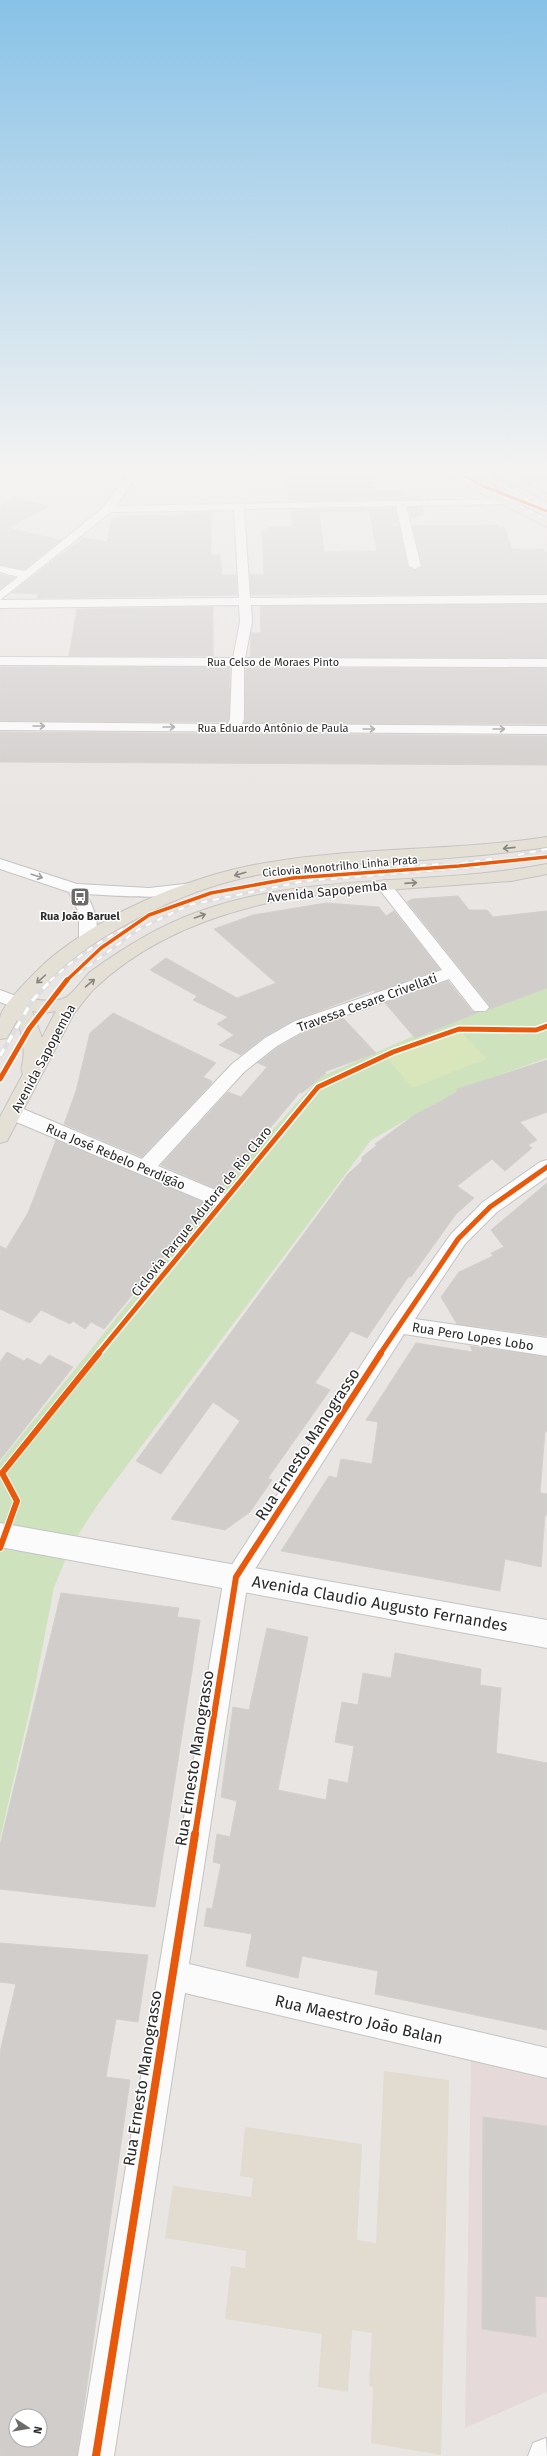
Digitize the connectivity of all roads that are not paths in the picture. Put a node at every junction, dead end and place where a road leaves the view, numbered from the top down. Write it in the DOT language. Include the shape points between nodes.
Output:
graph roads {
  1 [pos="16,584"];
  2 [pos="244,584"];
  3 [pos="0,597"];
  4 [pos="547,599"];
  5 [pos="245,602"];
  6 [pos="0,604"];
  7 [pos="0,661"];
  8 [pos="238,662"];
  9 [pos="547,663"];
  10 [pos="0,726"];
  11 [pos="233,728"];
  12 [pos="547,730"];
  13 [pos="547,842"];
  14 [pos="0,864"];
  15 [pos="547,869"];
  16 [pos="384,885"];
  17 [pos="192,888"];
  18 [pos="75,889"];
  19 [pos="87,940"];
  20 [pos="452,972"];
  21 [pos="0,996"];
  22 [pos="18,1003"];
  23 [pos="72,1003"];
  24 [pos="480,1007"];
  25 [pos="0,1034"];
  26 [pos="29,1082"];
  27 [pos="14,1113"];
  28 [pos="0,1136"];
  29 [pos="547,1167"];
  30 [pos="145,1168"];
  31 [pos="218,1199"];
  32 [pos="400,1325"];
  33 [pos="547,1347"];
  34 [pos="0,1535"];
  35 [pos="236,1577"];
  36 [pos="547,1634"];
  37 [pos="172,1975"];
  38 [pos="547,2063"];
  39 [pos="96,2456"];
  1 -- 3 [label="street"];
  2 -- 5 [label="street"];
  4 -- 5 [label="street"];
  5 -- 6 [label="street"];
  5 -- 8 [label="street" via="246,622"];
  7 -- 8 [label="street, Rua Celso de Moraes Pinto"];
  8 -- 9 [label="street, Rua Celso de Moraes Pinto"];
  8 -- 11 [label="street" via="237,720"];
  10 -- 11 [label="street, Rua Eduardo Antônio de Paula, one-way"];
  11 -- 12 [label="street, Rua Eduardo Antônio de Paula, one-way"];
  13 -- 17 [label="main road, Avenida Sapopemba, one-way" via="464,853 290,865 248,872"];
  14 -- 18 [label="street, one-way"];
  16 -- 15 [label="main road, Avenida Sapopemba, one-way" via="511,876"];
  16 -- 20 [label="street"];
  23 -- 16 [label="main road, Avenida Sapopemba, one-way" via="86,986 156,935 196,917 272,896"];
  17 -- 18 [label="street" via="149,893"];
  17 -- 19 [label="main road, Avenida Sapopemba" via="159,901"];
  18 -- 19 [label="street" via="85,904 89,920"];
  19 -- 22 [label="main road, Avenida Sapopemba, one-way" via="36,983"];
  20 -- 24 [label="street"];
  20 -- 30 [label="street, Travessa Cesare Crivellati" via="301,1025 271,1042 238,1068"];
  21 -- 22 [label="street"];
  22 -- 23 [label="main road" via="44,1007"];
  22 -- 25 [label="main road, Avenida Sapopemba"];
  22 -- 26 [label="main road" via="27,1019 33,1045"];
  23 -- 26 [label="main road, Avenida Sapopemba"];
  26 -- 27 [label="main road, Avenida Sapopemba"];
  27 -- 28 [label="main road, Avenida Sapopemba"];
  27 -- 30 [label="street, Rua José Rebelo Perdigão"];
  29 -- 32 [label="street, Rua Ernesto Manograsso" via="490,1207 458,1240"];
  30 -- 31 [label="street, Rua José Rebelo Perdigão"];
  32 -- 33 [label="street, Rua Pero Lopes Lobo"];
  32 -- 35 [label="street, Rua Ernesto Manograsso"];
  34 -- 35 [label="street, Avenida Claudio Augusto Fernandes"];
  35 -- 36 [label="street, Avenida Claudio Augusto Fernandes"];
  35 -- 37 [label="street, Rua Ernesto Manograsso"];
  37 -- 38 [label="street, Rua Maestro João Balan"];
  37 -- 39 [label="street, Rua Ernesto Manograsso"];
}
